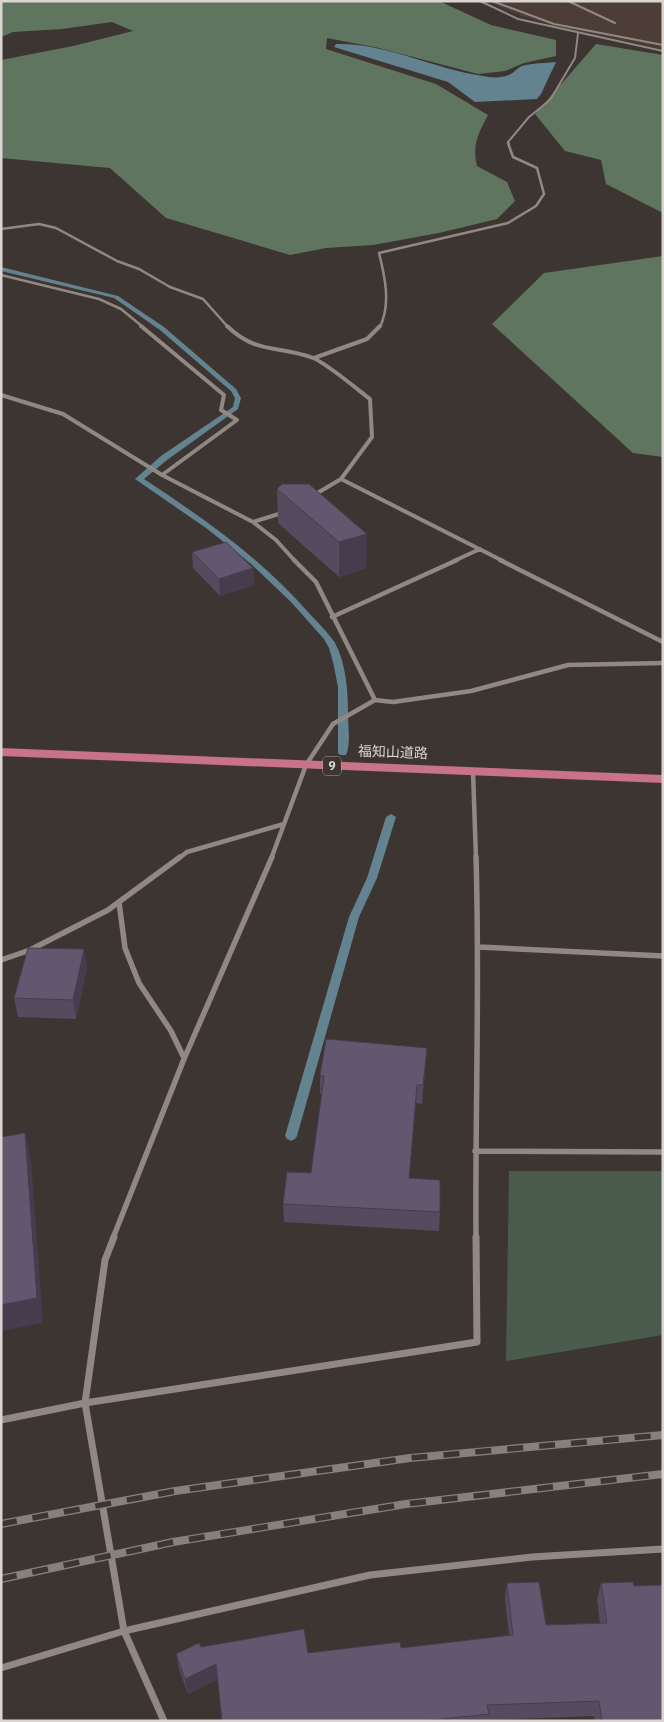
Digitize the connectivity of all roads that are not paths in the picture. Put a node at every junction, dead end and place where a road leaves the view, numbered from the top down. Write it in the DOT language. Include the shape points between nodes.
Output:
graph roads {
  1 [pos="480,1"];
  2 [pos="492,1"];
  3 [pos="568,1"];
  4 [pos="616,23"];
  5 [pos="578,33"];
  6 [pos="663,45"];
  7 [pos="663,51"];
  8 [pos="1,229"];
  9 [pos="1,275"];
  10 [pos="314,358"];
  11 [pos="1,395"];
  12 [pos="162,475"];
  13 [pos="341,479"];
  14 [pos="311,497"];
  15 [pos="288,510"];
  16 [pos="253,522"];
  17 [pos="480,549"];
  18 [pos="332,617"];
  19 [pos="663,642"];
  20 [pos="663,664"];
  21 [pos="375,700"];
  22 [pos="1,752"];
  23 [pos="306,765"];
  24 [pos="473,771"];
  25 [pos="663,779"];
  26 [pos="284,824"];
  27 [pos="119,902"];
  28 [pos="478,947"];
  29 [pos="663,956"];
  30 [pos="1,960"];
  31 [pos="184,1058"];
  32 [pos="476,1150"];
  33 [pos="663,1152"];
  34 [pos="85,1403"];
  35 [pos="1,1420"];
  36 [pos="663,1549"];
  37 [pos="124,1631"];
  38 [pos="1,1668"];
  39 [pos="164,1721"];
  1 -- 5 [label="street" via="518,19"];
  2 -- 6 [label="lane" via="530,17 567,27"];
  3 -- 4 [label="lane"];
  5 -- 7 [label="street"];
  5 -- 10 [label="street" via="575,58 550,100 529,117 508,142 513,157 537,168 544,194 536,206 519,218 496,227 379,253 386,281 382,326 371,337"];
  8 -- 10 [label="street" via="39,224 56,228 170,287 203,299 234,333 256,346"];
  9 -- 12 [label="street" via="99,299 121,309 224,395 221,410 237,420"];
  10 -- 13 [label="street" via="370,399 372,437"];
  11 -- 12 [label="street" via="63,414"];
  12 -- 16 [label="street"];
  13 -- 14 [label="street"];
  13 -- 17 [label="street"];
  15 -- 16 [label="street"];
  16 -- 18 [label="street" via="276,540 316,582"];
  17 -- 18 [label="street"];
  17 -- 19 [label="street"];
  18 -- 21 [label="street"];
  20 -- 21 [label="street" via="568,666 471,691 393,702"];
  21 -- 23 [label="street" via="333,724"];
  22 -- 23 [label="highway, 福知山道路 / 9"];
  23 -- 24 [label="highway, 福知山道路 / 9"];
  23 -- 26 [label="street"];
  24 -- 25 [label="highway, 福知山道路 / 9"];
  24 -- 28 [label="street"];
  26 -- 27 [label="street" via="187,852"];
  26 -- 31 [label="street"];
  27 -- 30 [label="street" via="30,950"];
  27 -- 31 [label="street" via="125,948 139,983 171,1031"];
  28 -- 29 [label="street"];
  28 -- 32 [label="street"];
  31 -- 34 [label="street" via="105,1260"];
  32 -- 33 [label="street"];
  32 -- 34 [label="street" via="477,1342"];
  34 -- 35 [label="street"];
  34 -- 37 [label="street"];
  36 -- 37 [label="street" via="532,1557 370,1575"];
  37 -- 38 [label="street"];
  37 -- 39 [label="street"];
}
